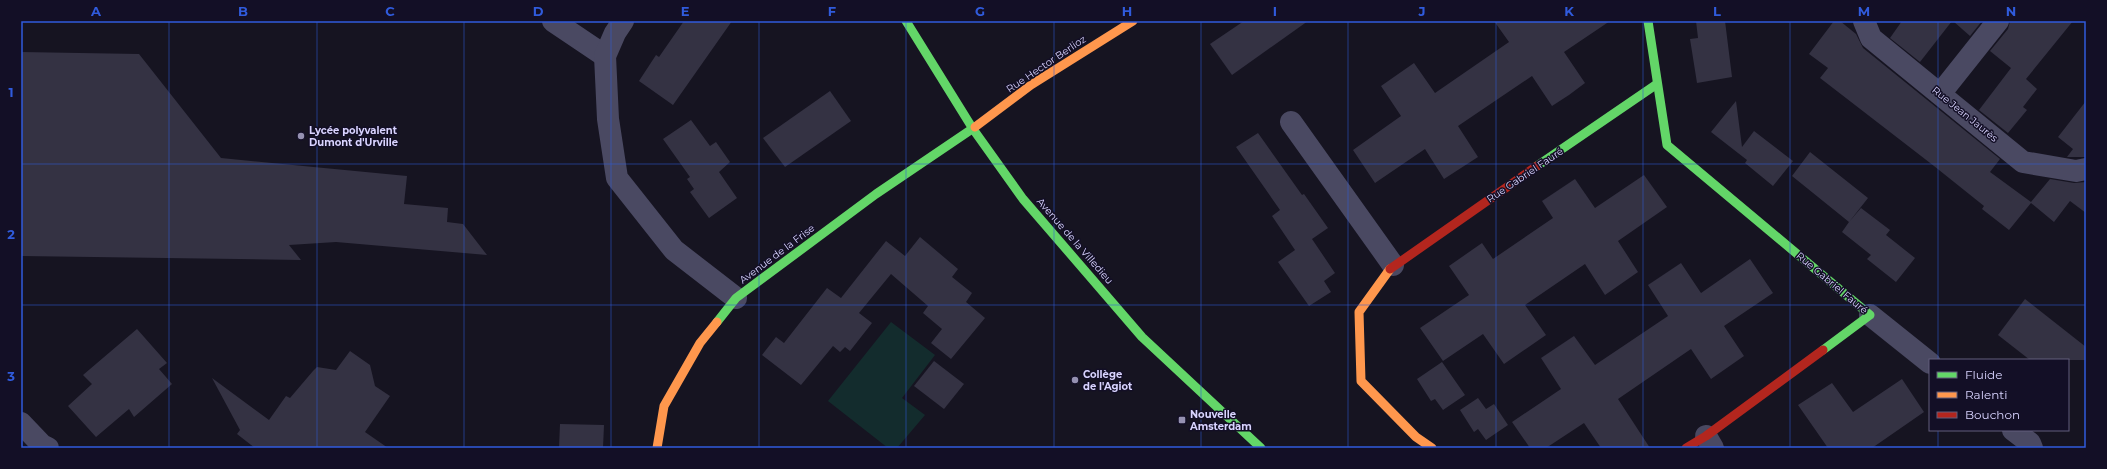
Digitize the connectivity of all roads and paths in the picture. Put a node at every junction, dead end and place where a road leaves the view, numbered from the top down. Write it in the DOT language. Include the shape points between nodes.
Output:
graph roads {
  1 [pos="552,21"];
  2 [pos="622,21"];
  3 [pos="906,21"];
  4 [pos="1133,21"];
  5 [pos="1648,21"];
  6 [pos="1864,21"];
  7 [pos="1998,21"];
  8 [pos="605,56"];
  9 [pos="1657,84"];
  10 [pos="1940,94"];
  11 [pos="1291,122"];
  12 [pos="974,129"];
  13 [pos="2086,169"];
  14 [pos="1393,265"];
  15 [pos="736,298"];
  16 [pos="1870,315"];
  17 [pos="1929,362"];
  18 [pos="21,423"];
  19 [pos="2014,431"];
  20 [pos="1710,442"];
  21 [pos="48,448"];
  22 [pos="657,448"];
  23 [pos="1261,448"];
  24 [pos="1432,448"];
  25 [pos="1686,448"];
  26 [pos="2032,448"];
  1 -- 8 [label="street"];
  2 -- 8 [label="street"];
  3 -- 12 [label="street, Avenue de la Villedieu"];
  4 -- 12 [label="street, Rue Hector Berlioz" via="1031,86"];
  5 -- 9 [label="street, Rue Gabriel Fauré"];
  6 -- 10 [label="street, Rue Jean Jaurès" via="1871,38"];
  7 -- 10 [label="street"];
  8 -- 15 [label="street" via="608,119 617,178 674,250"];
  9 -- 14 [label="street, Rue Gabriel Fauré"];
  9 -- 16 [label="street, Rue Gabriel Fauré" via="1668,145"];
  10 -- 13 [label="street, Rue Jean Jaurès" via="2023,162 2076,171"];
  11 -- 14 [label="street"];
  12 -- 15 [label="street, Avenue de la Frise" via="876,194"];
  12 -- 23 [label="street, Avenue de la Villedieu" via="1023,198 1142,337"];
  14 -- 24 [label="street, Rue Gabriel Fauré" via="1359,312 1361,381 1416,437"];
  15 -- 22 [label="street, Avenue de la Frise" via="700,343 664,406"];
  16 -- 17 [label="street"];
  16 -- 20 [label="street, Rue Gabriel Fauré"];
  18 -- 21 [label="street"];
  19 -- 26 [label="street" via="2030,443"];
  20 -- 25 [label="street, Rue Gabriel Fauré"];
}
